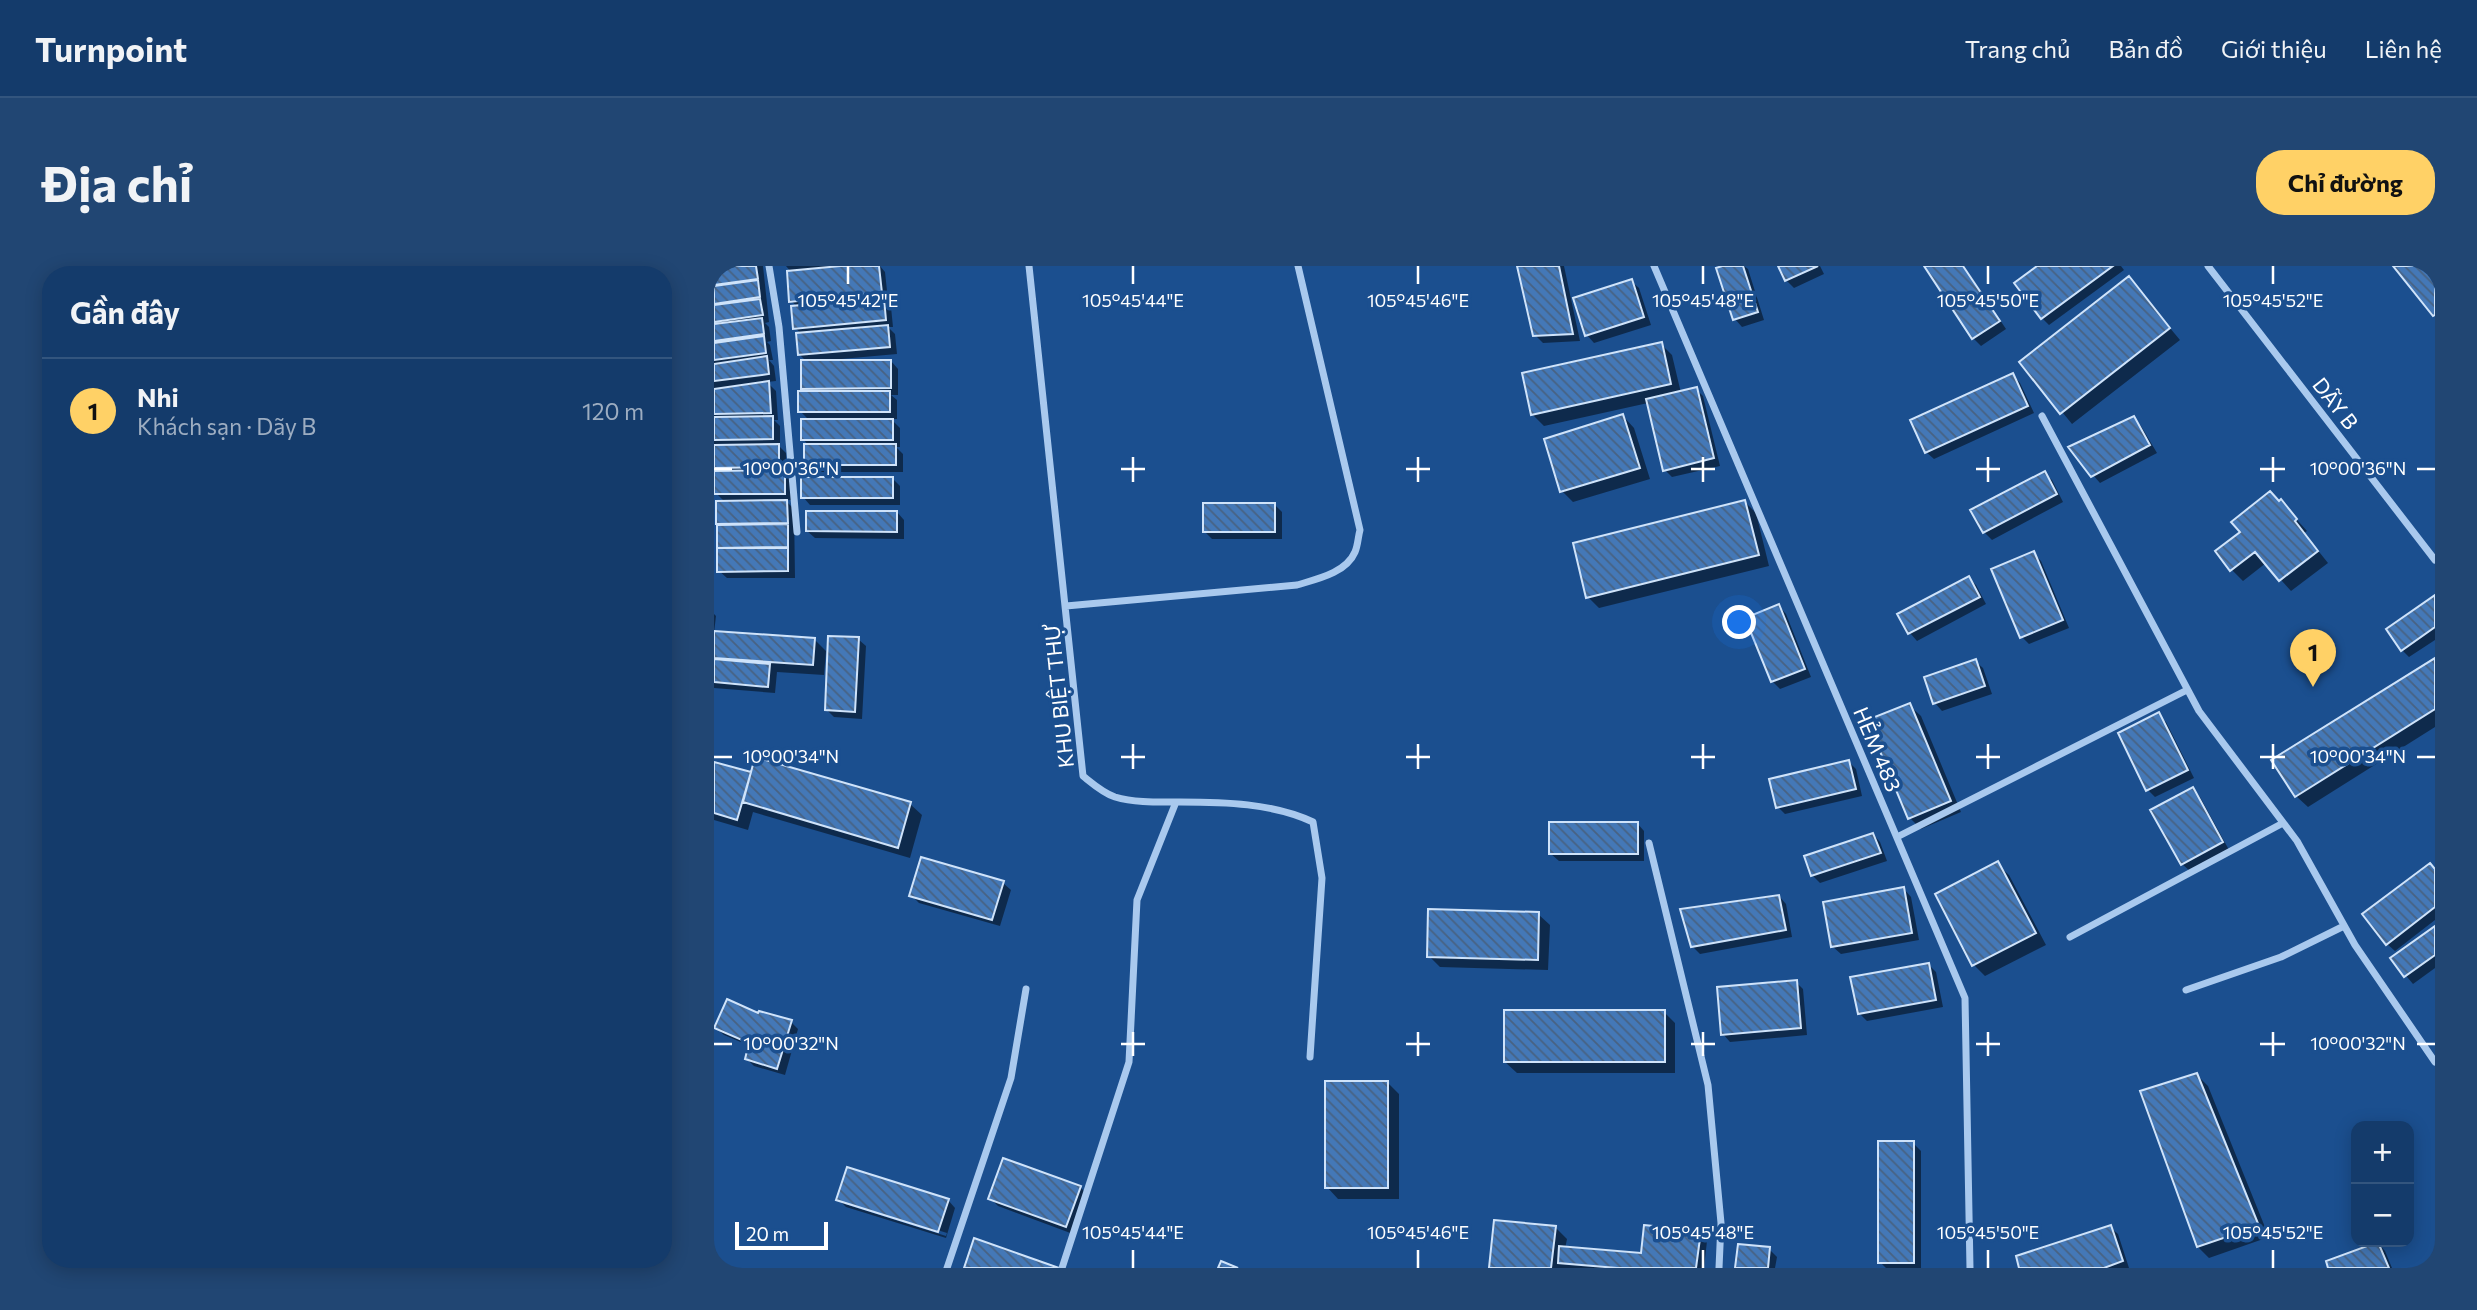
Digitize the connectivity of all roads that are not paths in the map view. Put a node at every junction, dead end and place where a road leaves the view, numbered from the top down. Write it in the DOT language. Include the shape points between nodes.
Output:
graph roads {
  1 [pos="769,266"];
  2 [pos="1029,266"];
  3 [pos="1298,266"];
  4 [pos="1654,266"];
  5 [pos="2208,266"];
  6 [pos="2042,416"];
  7 [pos="797,532"];
  8 [pos="2435,560"];
  9 [pos="1066,606"];
  10 [pos="2187,690"];
  11 [pos="1176,802"];
  12 [pos="2283,823"];
  13 [pos="1896,837"];
  14 [pos="1649,843"];
  15 [pos="2344,926"];
  16 [pos="2070,937"];
  17 [pos="1026,989"];
  18 [pos="2186,990"];
  19 [pos="1310,1057"];
  20 [pos="2435,1062"];
  21 [pos="947,1268"];
  22 [pos="1062,1268"];
  23 [pos="1718,1268"];
  24 [pos="1970,1268"];
  1 -- 7 [label="street" via="779,327"];
  2 -- 9 [label="street, KHU BIỆT THỰ"];
  3 -- 9 [label="street" via="1360,530 1354,554 1326,576 1297,585"];
  4 -- 13 [label="street, HẺM 483"];
  5 -- 8 [label="street, DÃY B"];
  6 -- 10 [label="street"];
  9 -- 11 [label="street, KHU BIỆT THỰ" via="1083,776 1115,797"];
  10 -- 12 [label="street"];
  10 -- 13 [label="street"];
  11 -- 19 [label="street, KHU BIỆT THỰ" via="1267,809 1313,822 1322,877"];
  11 -- 22 [label="street" via="1137,900 1129,1062"];
  12 -- 15 [label="street"];
  12 -- 16 [label="street"];
  13 -- 24 [label="street, HẺM 483" via="1965,998"];
  14 -- 23 [label="street" via="1708,1084 1721,1223"];
  15 -- 18 [label="street" via="2281,957"];
  15 -- 20 [label="street"];
  17 -- 21 [label="street" via="1011,1078"];
}
